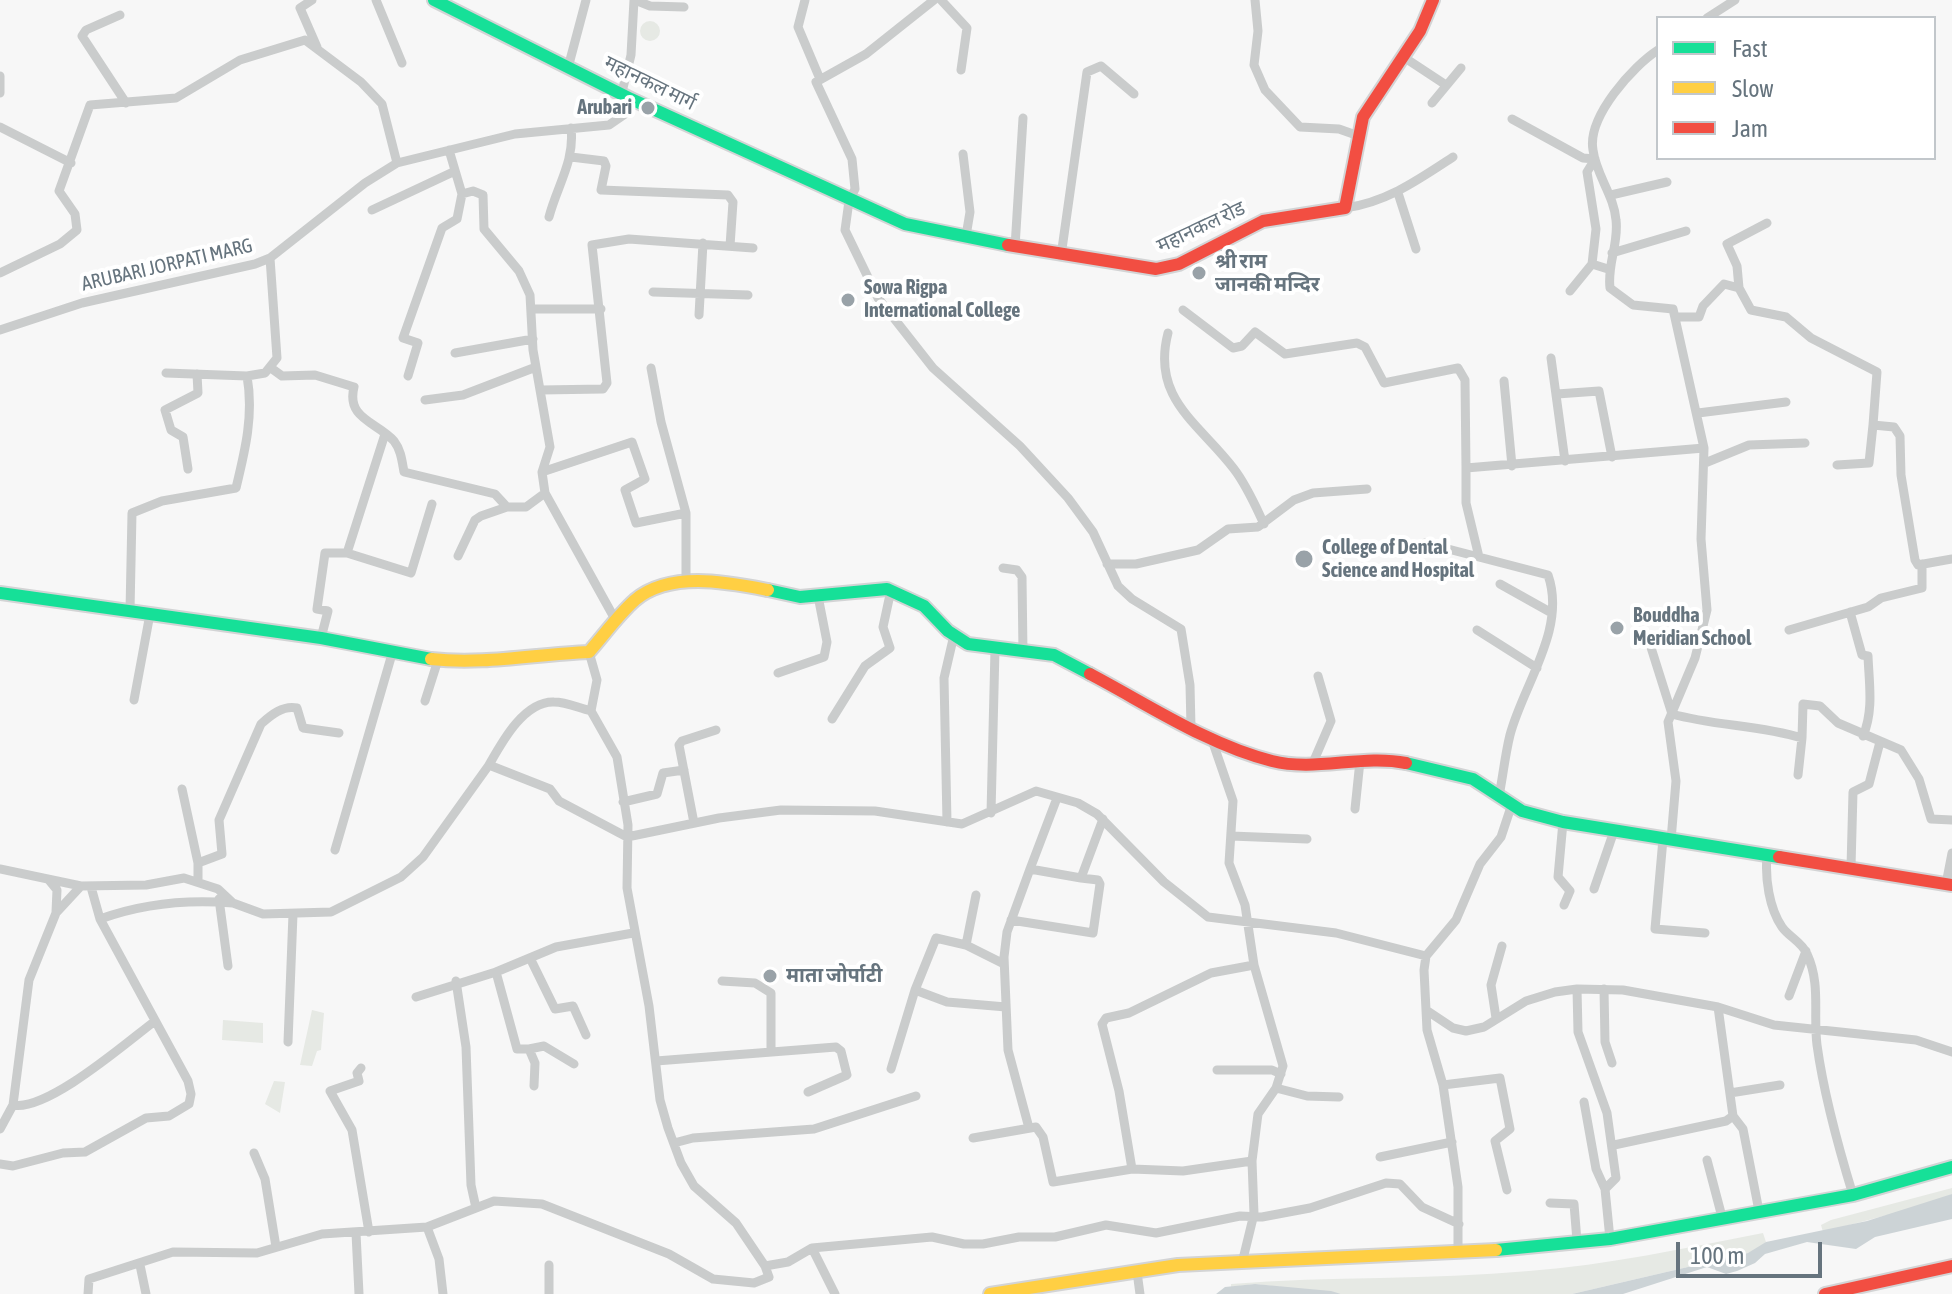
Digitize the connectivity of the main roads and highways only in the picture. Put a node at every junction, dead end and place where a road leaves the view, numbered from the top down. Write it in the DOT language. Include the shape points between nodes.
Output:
graph roads {
  1 [pos="434,0"];
  2 [pos="1433,0"];
  3 [pos="849,201"];
  4 [pos="0,593"];
  5 [pos="1949,885"];
  6 [pos="1952,1167"];
  7 [pos="1952,1266"];
  8 [pos="990,1294"];
  9 [pos="1825,1294"];
  1 -- 3 [label="main road, महानकल मार्ग"];
  2 -- 3 [label="main road, महानकल रोड" via="1423,31 1372,101 1356,135 1345,208 1263,221 1179,264 1156,269 905,224"];
  4 -- 5 [label="main road" via="478,663 589,652 634,601 652,589 686,581 726,582 800,597 891,590 924,606 954,635 977,647 1054,655 1211,737 1278,763 1391,760 1473,779 1512,804 1563,822"];
  6 -- 8 [label="main road" via="1853,1195 1610,1239 1535,1248 1243,1259"];
  7 -- 9 [label="main road"];
}
